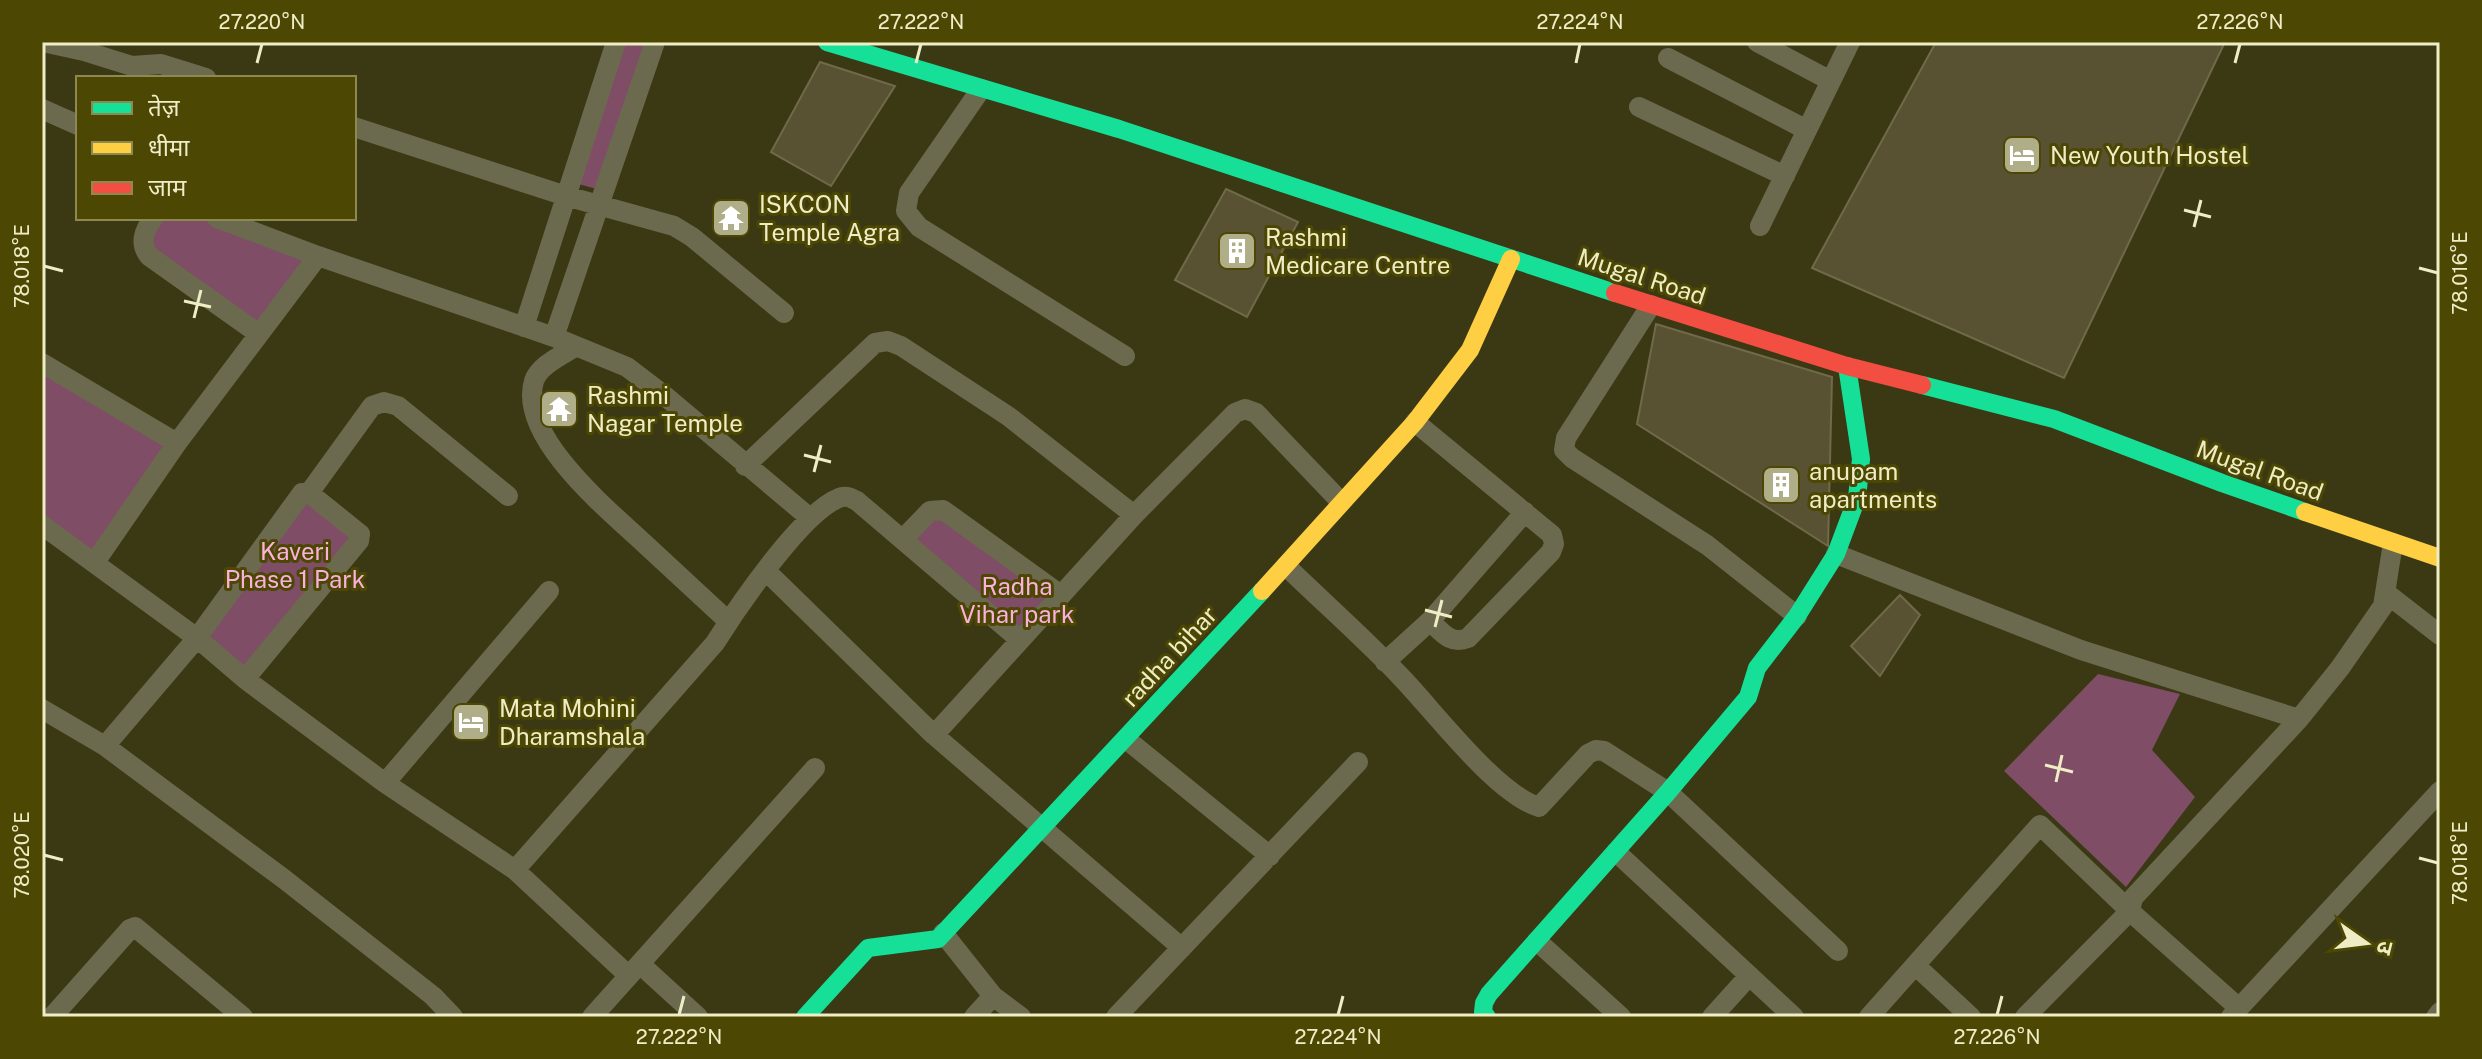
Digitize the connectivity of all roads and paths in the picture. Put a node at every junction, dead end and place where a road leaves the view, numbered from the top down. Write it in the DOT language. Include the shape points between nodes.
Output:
graph roads {
  1 [pos="43,42"];
  2 [pos="616,42"];
  3 [pos="655,42"];
  4 [pos="827,42"];
  5 [pos="1757,42"];
  6 [pos="1850,42"];
  7 [pos="1668,58"];
  8 [pos="200,76"];
  9 [pos="1831,81"];
  10 [pos="981,89"];
  11 [pos="1639,107"];
  12 [pos="42,109"];
  13 [pos="76,124"];
  14 [pos="356,128"];
  15 [pos="1807,130"];
  16 [pos="1785,176"];
  17 [pos="566,196"];
  18 [pos="599,204"];
  19 [pos="152,220"];
  20 [pos="222,220"];
  21 [pos="1760,226"];
  22 [pos="318,256"];
  23 [pos="1511,259"];
  24 [pos="1651,305"];
  25 [pos="784,313"];
  26 [pos="524,327"];
  27 [pos="259,334"];
  28 [pos="554,337"];
  29 [pos="576,346"];
  30 [pos="1125,356"];
  31 [pos="42,363"];
  32 [pos="1847,366"];
  33 [pos="1415,422"];
  34 [pos="177,443"];
  35 [pos="745,466"];
  36 [pos="309,493"];
  37 [pos="508,496"];
  38 [pos="1341,502"];
  39 [pos="1525,512"];
  40 [pos="1134,515"];
  41 [pos="810,518"];
  42 [pos="42,525"];
  43 [pos="903,539"];
  44 [pos="2393,543"];
  45 [pos="1836,554"];
  46 [pos="2440,558"];
  47 [pos="95,562"];
  48 [pos="1286,566"];
  49 [pos="766,571"];
  50 [pos="549,591"];
  51 [pos="2386,593"];
  52 [pos="1061,595"];
  53 [pos="1797,616"];
  54 [pos="728,621"];
  55 [pos="1430,621"];
  56 [pos="2440,635"];
  57 [pos="197,638"];
  58 [pos="1020,640"];
  59 [pos="1385,662"];
  60 [pos="245,679"];
  61 [pos="42,709"];
  62 [pos="2299,719"];
  63 [pos="934,735"];
  64 [pos="1126,739"];
  65 [pos="105,746"];
  66 [pos="1358,762"];
  67 [pos="815,768"];
  68 [pos="385,783"];
  69 [pos="2440,791"];
  70 [pos="1668,792"];
  71 [pos="1043,827"];
  72 [pos="1616,852"];
  73 [pos="1270,856"];
  74 [pos="515,870"];
  75 [pos="2130,911"];
  76 [pos="943,933"];
  77 [pos="1537,941"];
  78 [pos="1182,948"];
  79 [pos="1838,951"];
  80 [pos="1915,965"];
  81 [pos="634,970"];
  82 [pos="1749,976"];
  83 [pos="993,996"];
  84 [pos="2235,1012"];
  85 [pos="2440,1012"];
  86 [pos="52,1017"];
  87 [pos="243,1017"];
  88 [pos="453,1017"];
  89 [pos="592,1017"];
  90 [pos="698,1017"];
  91 [pos="805,1017"];
  92 [pos="974,1017"];
  93 [pos="1021,1017"];
  94 [pos="1116,1017"];
  95 [pos="1487,1017"];
  96 [pos="1621,1017"];
  97 [pos="1712,1017"];
  98 [pos="1794,1017"];
  99 [pos="1869,1017"];
  100 [pos="1971,1017"];
  101 [pos="2025,1017"];
  102 [pos="2436,1017"];
  1 -- 8 [label="street" via="132,66 161,64"];
  2 -- 17 [label="street"];
  3 -- 18 [label="street"];
  4 -- 10 [label="street, Mugal Road"];
  5 -- 9 [label="street"];
  6 -- 9 [label="street"];
  7 -- 15 [label="street"];
  9 -- 15 [label="street"];
  10 -- 23 [label="street, Mugal Road" via="1119,129"];
  10 -- 30 [label="street" via="909,193 906,211 919,227"];
  11 -- 16 [label="street"];
  12 -- 13 [label="street"];
  14 -- 17 [label="street"];
  15 -- 16 [label="street"];
  16 -- 21 [label="street"];
  17 -- 18 [label="street"];
  17 -- 26 [label="street"];
  18 -- 25 [label="street" via="683,231"];
  18 -- 28 [label="street"];
  19 -- 27 [label="street" via="143,238 149,256"];
  20 -- 22 [label="street"];
  22 -- 26 [label="street"];
  22 -- 27 [label="street"];
  23 -- 24 [label="street, Mugal Road"];
  23 -- 33 [label="street, radha bihar" via="1470,350"];
  24 -- 32 [label="street, Mugal Road"];
  24 -- 53 [label="street" via="1566,438 1564,450 1707,545"];
  26 -- 28 [label="street"];
  27 -- 34 [label="street"];
  28 -- 29 [label="street"];
  29 -- 35 [label="street" via="644,379"];
  29 -- 54 [label="street" via="541,369 534,382 533,410 548,441 589,492"];
  31 -- 34 [label="street"];
  32 -- 44 [label="street, Mugal Road" via="2054,419"];
  32 -- 45 [label="street" via="1861,459 1857,498"];
  33 -- 38 [label="street, radha bihar"];
  33 -- 39 [label="street"];
  34 -- 47 [label="street"];
  35 -- 40 [label="street" via="875,343 888,341 1008,416"];
  35 -- 41 [label="street"];
  36 -- 37 [label="street" via="368,411 384,402 413,417"];
  36 -- 57 [label="street" via="302,493"];
  36 -- 60 [label="street" via="360,534 359,541"];
  38 -- 40 [label="street" via="1256,413 1245,409 1235,413"];
  38 -- 48 [label="street, radha bihar"];
  39 -- 55 [label="street"];
  39 -- 55 [label="street" via="1552,535 1551,552 1468,638 1449,639"];
  40 -- 52 [label="street"];
  41 -- 43 [label="street" via="839,498 851,498"];
  41 -- 49 [label="street"];
  42 -- 47 [label="street"];
  43 -- 52 [label="street" via="930,511 943,510"];
  43 -- 58 [label="street"];
  44 -- 46 [label="street, Mugal Road"];
  44 -- 51 [label="street"];
  45 -- 53 [label="street"];
  45 -- 62 [label="street" via="2081,650"];
  47 -- 57 [label="street"];
  48 -- 59 [label="street"];
  48 -- 64 [label="street, radha bihar"];
  49 -- 54 [label="street"];
  49 -- 63 [label="street"];
  50 -- 68 [label="street"];
  51 -- 56 [label="street"];
  51 -- 62 [label="street" via="2376,618"];
  52 -- 58 [label="street"];
  53 -- 70 [label="street" via="1757,668 1748,697"];
  54 -- 74 [label="street" via="715,643"];
  55 -- 59 [label="street"];
  57 -- 60 [label="street"];
  57 -- 65 [label="street"];
  58 -- 63 [label="street"];
  59 -- 70 [label="street" via="1479,763 1524,802 1539,807 1596,750"];
  60 -- 68 [label="street"];
  61 -- 65 [label="street"];
  62 -- 75 [label="street" via="2133,898"];
  63 -- 71 [label="street"];
  64 -- 71 [label="street, radha bihar"];
  64 -- 73 [label="street"];
  65 -- 88 [label="street" via="284,879"];
  66 -- 73 [label="street"];
  67 -- 81 [label="street"];
  68 -- 74 [label="street"];
  69 -- 84 [label="street"];
  70 -- 72 [label="street"];
  70 -- 79 [label="street"];
  71 -- 76 [label="street, radha bihar"];
  71 -- 78 [label="street"];
  72 -- 77 [label="street"];
  72 -- 82 [label="street"];
  73 -- 78 [label="street"];
  74 -- 81 [label="street"];
  75 -- 80 [label="street" via="2040,825"];
  75 -- 84 [label="street"];
  75 -- 101 [label="street"];
  76 -- 83 [label="street"];
  76 -- 91 [label="street" via="929,941 868,948"];
  77 -- 95 [label="street" via="1489,994 1483,1012"];
  77 -- 96 [label="street"];
  78 -- 94 [label="street"];
  80 -- 99 [label="street"];
  80 -- 100 [label="street"];
  81 -- 89 [label="street"];
  81 -- 90 [label="street"];
  82 -- 97 [label="street"];
  82 -- 98 [label="street"];
  83 -- 92 [label="street"];
  83 -- 93 [label="street"];
  85 -- 102 [label="street"];
  86 -- 87 [label="street" via="135,927"];
}
